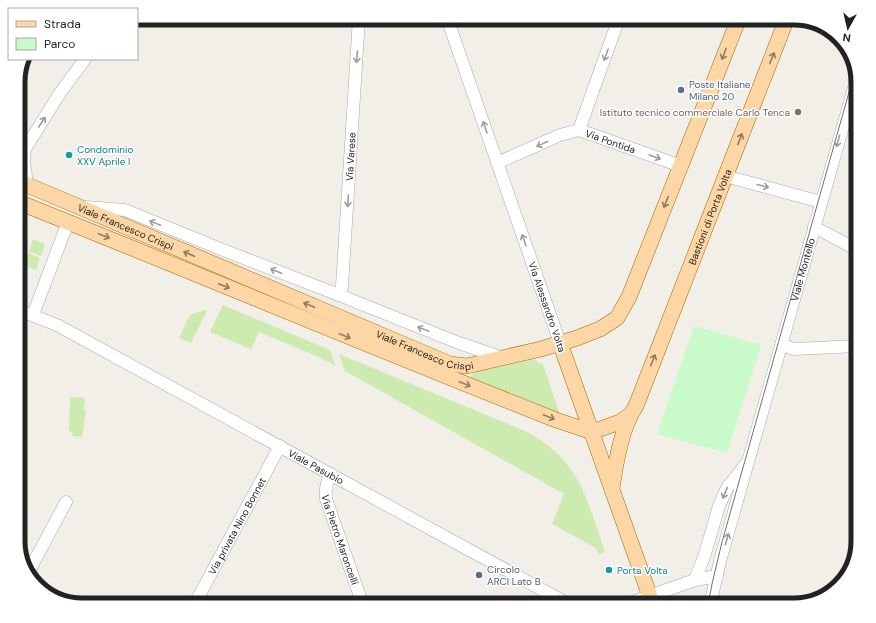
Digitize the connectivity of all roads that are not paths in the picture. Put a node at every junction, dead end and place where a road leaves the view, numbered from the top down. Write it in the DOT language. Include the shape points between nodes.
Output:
graph roads {
  1 [pos="359,25"];
  2 [pos="449,25"];
  3 [pos="616,25"];
  4 [pos="736,25"];
  5 [pos="785,25"];
  6 [pos="83,60"];
  7 [pos="851,98"];
  8 [pos="579,130"];
  9 [pos="25,149"];
  10 [pos="497,164"];
  11 [pos="681,166"];
  12 [pos="725,176"];
  13 [pos="25,184"];
  14 [pos="821,202"];
  15 [pos="25,205"];
  16 [pos="79,206"];
  17 [pos="68,222"];
  18 [pos="814,226"];
  19 [pos="851,246"];
  20 [pos="339,295"];
  21 [pos="25,312"];
  22 [pos="33,315"];
  23 [pos="560,343"];
  24 [pos="780,345"];
  25 [pos="851,346"];
  26 [pos="503,358"];
  27 [pos="630,415"];
  28 [pos="592,432"];
  29 [pos="280,446"];
  30 [pos="748,462"];
  31 [pos="331,474"];
  32 [pos="612,488"];
  33 [pos="66,502"];
  34 [pos="31,567"];
  35 [pos="717,576"];
  36 [pos="695,580"];
  37 [pos="198,598"];
  38 [pos="362,598"];
  39 [pos="557,598"];
  40 [pos="650,598"];
  41 [pos="655,598"];
  42 [pos="712,598"];
  1 -- 20 [label="street, Via Varese, one-way" via="342,286"];
  10 -- 2 [label="street, Via Alessandro Volta, one-way"];
  3 -- 8 [label="street, one-way"];
  4 -- 11 [label="main road, one-way"];
  12 -- 5 [label="main road, Bastioni di Porta Volta, one-way"];
  9 -- 6 [label="street, one-way"];
  7 -- 14 [label="street, Viale Montello, one-way"];
  8 -- 10 [label="street, Via Pontida, one-way" via="560,135"];
  8 -- 11 [label="street, Via Pontida, one-way"];
  23 -- 10 [label="street, Via Alessandro Volta, one-way"];
  11 -- 23 [label="main road, one-way" via="629,297 617,318 600,329"];
  12 -- 14 [label="street, one-way"];
  27 -- 12 [label="main road, Bastioni di Porta Volta, one-way" via="636,406"];
  13 -- 16 [label="main road"];
  14 -- 18 [label="street, Viale Montello"];
  15 -- 17 [label="main road, Viale Francesco Crispi"];
  20 -- 16 [label="street, Viale Francesco Crispi, one-way" via="125,210"];
  26 -- 16 [label="main road, Viale Francesco Crispi, one-way" via="467,366 450,364"];
  17 -- 22 [label="street"];
  17 -- 28 [label="main road, Viale Francesco Crispi, one-way" via="338,333"];
  18 -- 19 [label="street"];
  18 -- 24 [label="street, Viale Montello"];
  26 -- 20 [label="street, Viale Francesco Crispi, one-way"];
  21 -- 22 [label="street, Viale Pasubio"];
  22 -- 29 [label="street, Viale Pasubio"];
  23 -- 26 [label="main road, Viale Francesco Crispi"];
  23 -- 28 [label="main road, Via Alessandro Volta"];
  24 -- 25 [label="street" via="794,349"];
  24 -- 30 [label="street, Viale Montello"];
  27 -- 28 [label="main road" via="620,422"];
  27 -- 32 [label="main road, Bastioni di Porta Volta" via="616,462"];
  28 -- 32 [label="main road, Via Alessandro Volta"];
  29 -- 31 [label="street, Viale Pasubio"];
  29 -- 37 [label="street, Via privata Nino Bonnet"];
  35 -- 30 [label="street, Viale Montello, one-way"];
  30 -- 36 [label="street, Viale Montello, one-way" via="727,488"];
  31 -- 38 [label="street, Via Pietro Maroncelli" via="327,481 326,498"];
  31 -- 39 [label="street, Viale Pasubio"];
  32 -- 40 [label="main road, Via Alessandro Volta"];
  33 -- 34 [label="street"];
  35 -- 36 [label="street"];
  35 -- 42 [label="street, Viale Montello"];
  36 -- 41 [label="street"];
}
